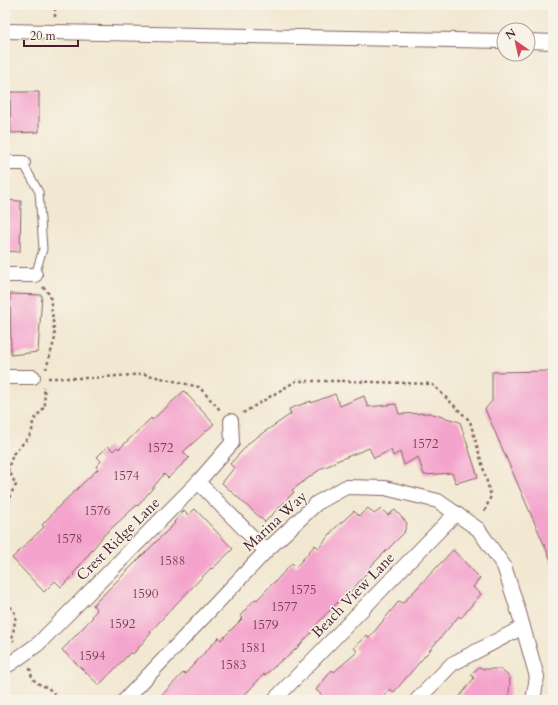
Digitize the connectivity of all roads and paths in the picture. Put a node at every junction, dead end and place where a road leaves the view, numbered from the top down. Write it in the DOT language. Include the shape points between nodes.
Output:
graph roads {
  1 [pos="5,31"];
  2 [pos="496,41"];
  3 [pos="536,41"];
  4 [pos="553,42"];
  5 [pos="5,163"];
  6 [pos="23,163"];
  7 [pos="5,275"];
  8 [pos="35,275"];
  9 [pos="5,377"];
  10 [pos="39,377"];
  11 [pos="231,421"];
  12 [pos="198,482"];
  13 [pos="5,508"];
  14 [pos="456,513"];
  15 [pos="478,529"];
  16 [pos="266,551"];
  17 [pos="523,627"];
  18 [pos="5,666"];
  19 [pos="125,700"];
  20 [pos="274,700"];
  21 [pos="417,700"];
  22 [pos="533,700"];
  1 -- 2 [label="street"];
  3 -- 4 [label="street"];
  5 -- 6 [label="street"];
  6 -- 8 [label="lane" via="39,192 43,249"];
  7 -- 8 [label="street"];
  8 -- 10 [label="path" via="50,296 55,338"];
  9 -- 10 [label="street"];
  10 -- 11 [label="path" via="92,378 144,374 199,387"];
  10 -- 13 [label="path" via="45,406 33,421 28,438 13,454 8,470 16,485"];
  11 -- 12 [label="street, Crest Ridge Lane" via="232,443"];
  11 -- 15 [label="path" via="296,381 432,384 470,421 491,496"];
  12 -- 16 [label="street"];
  12 -- 18 [label="street, Crest Ridge Lane" via="38,644"];
  14 -- 15 [label="street, Marina Way"];
  14 -- 16 [label="street, Marina Way" via="438,500 385,488 346,487 317,503"];
  14 -- 20 [label="street, Beach View Lane"];
  15 -- 17 [label="street, Marina Way" via="504,566"];
  16 -- 19 [label="street, Marina Way"];
  17 -- 21 [label="street" via="452,664"];
  17 -- 22 [label="street, Marina Way" via="537,678"];
}
